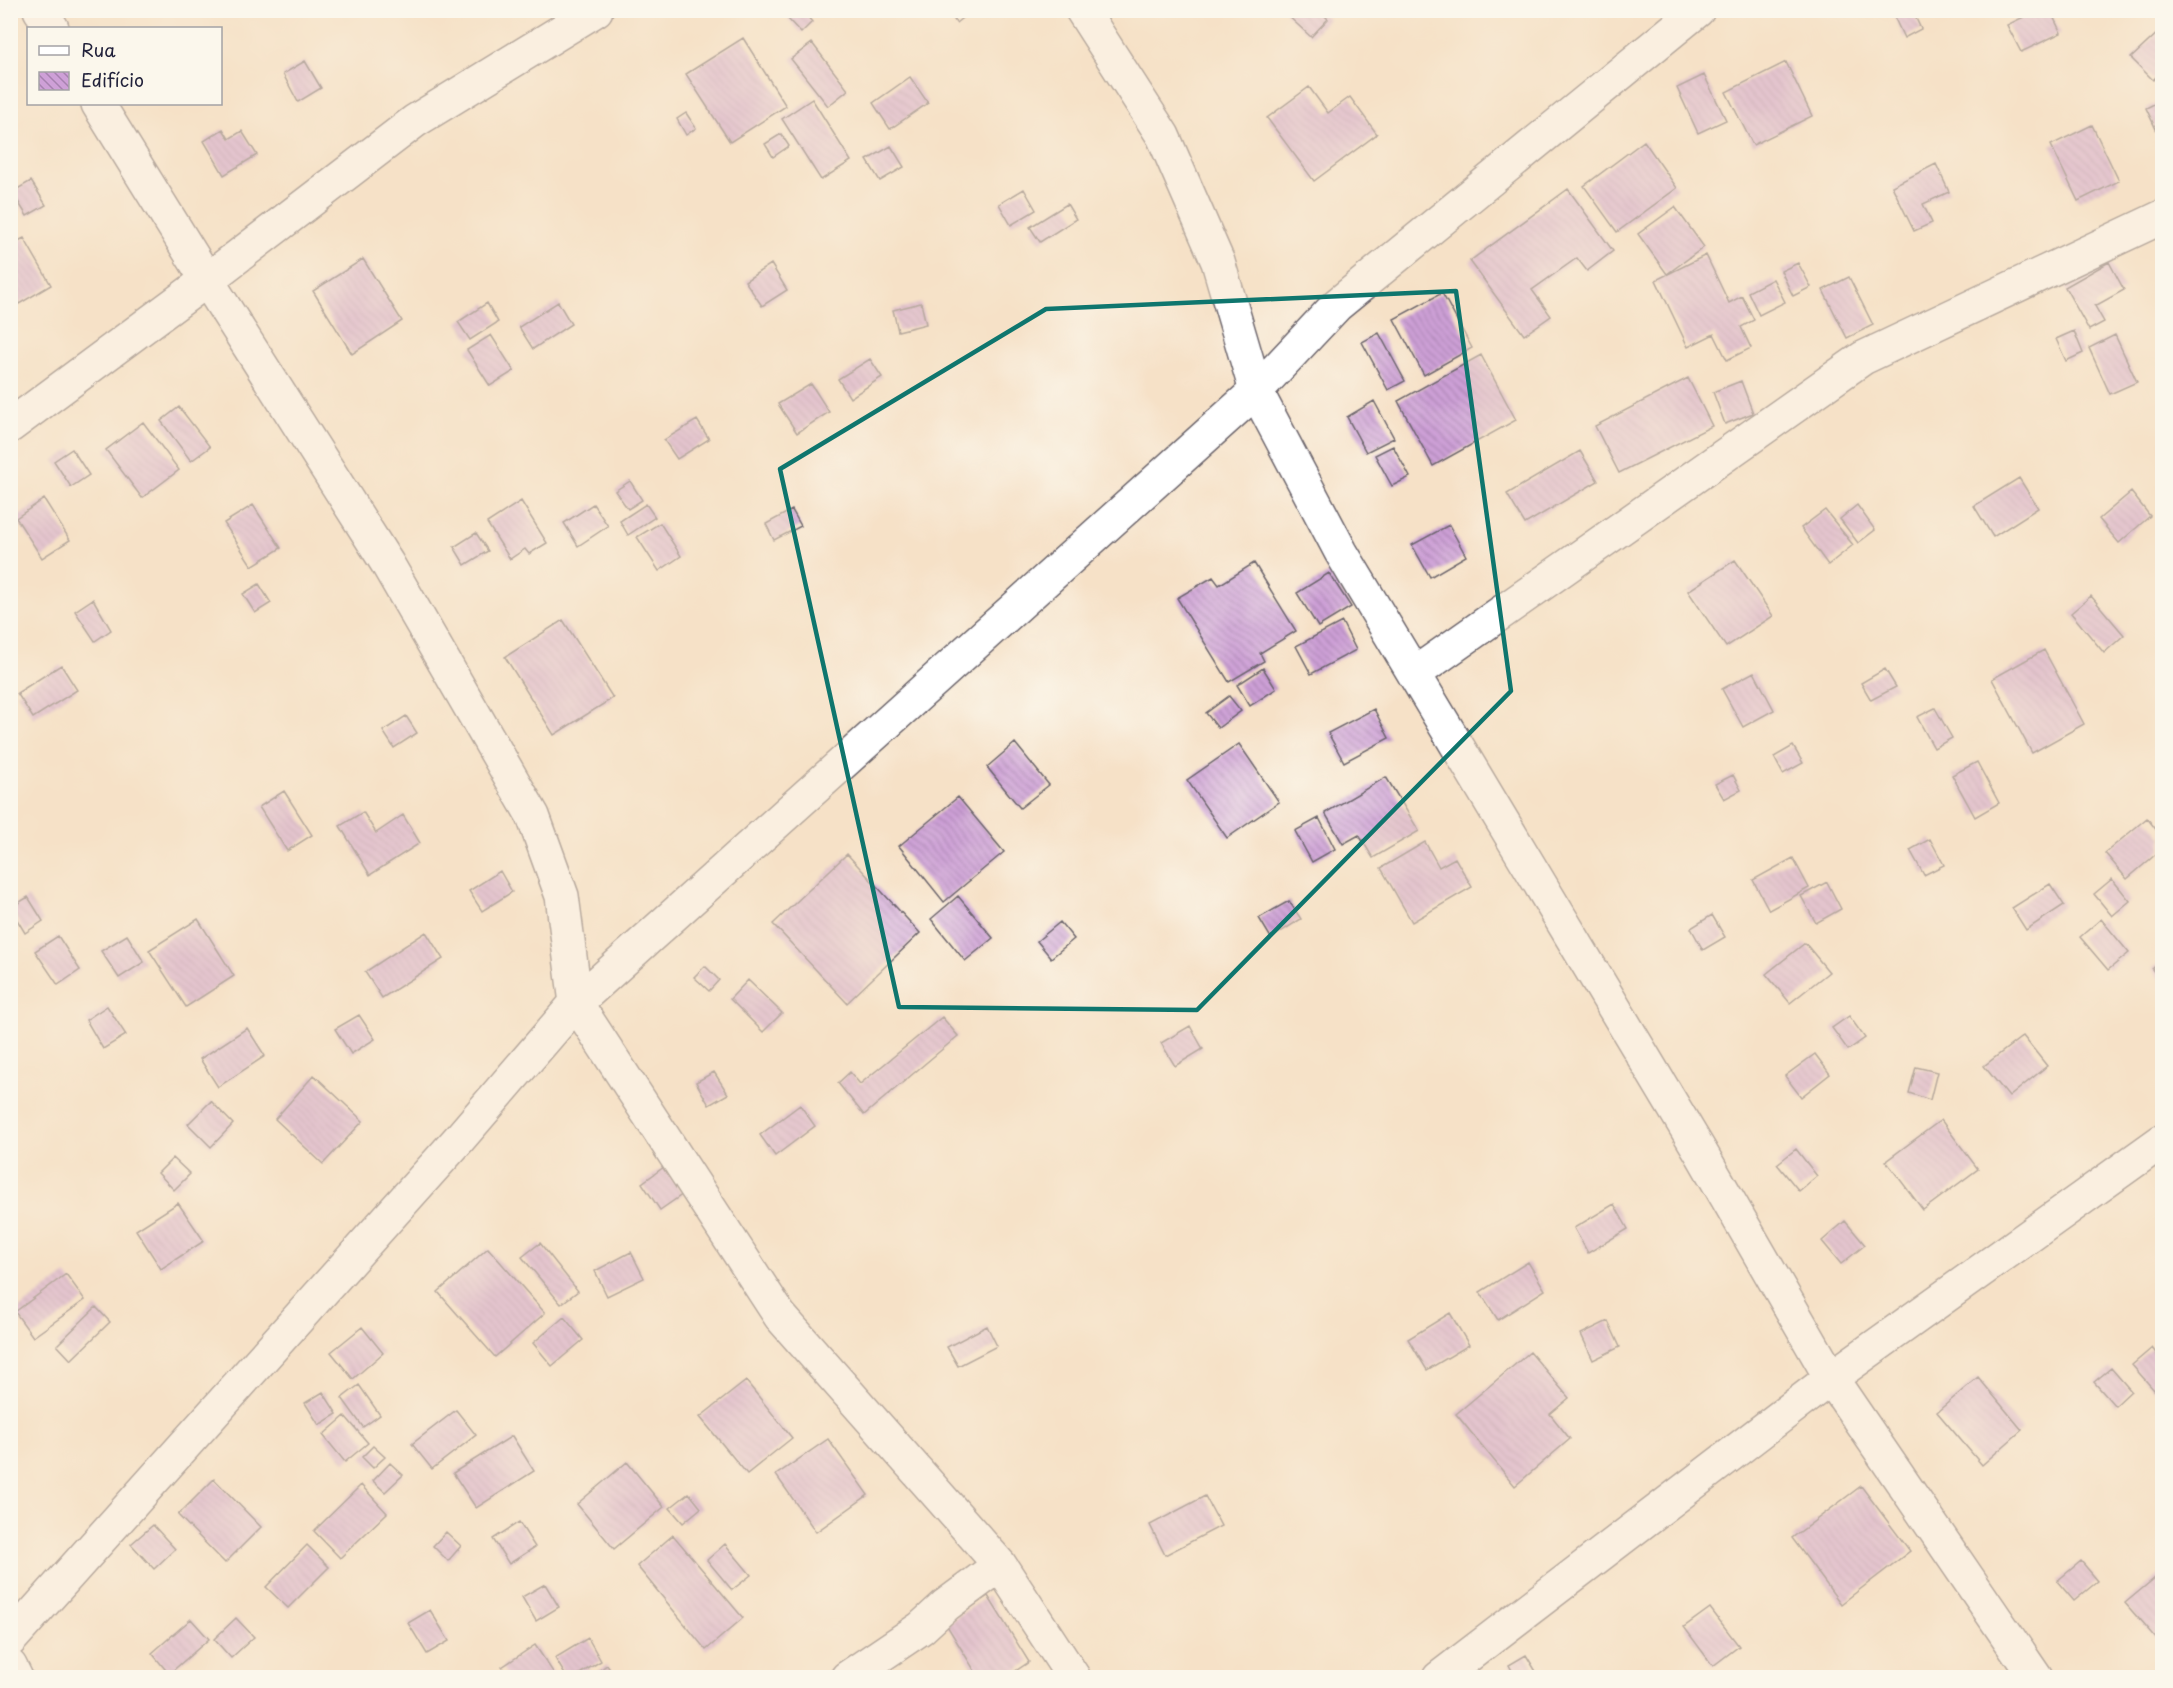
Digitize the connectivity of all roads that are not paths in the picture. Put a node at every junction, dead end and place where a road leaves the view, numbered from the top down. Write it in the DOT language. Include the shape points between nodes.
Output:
graph roads {
  1 [pos="40,10"];
  2 [pos="596,10"];
  3 [pos="1082,10"];
  4 [pos="1698,10"];
  5 [pos="50,27"];
  6 [pos="99,105"];
  7 [pos="2163,217"];
  8 [pos="207,280"];
  9 [pos="1256,391"];
  10 [pos="10,426"];
  11 [pos="1414,674"];
  12 [pos="576,1004"];
  13 [pos="2163,1141"];
  14 [pos="1831,1378"];
  15 [pos="1000,1565"];
  16 [pos="10,1640"];
  17 [pos="10,1666"];
  18 [pos="16,1677"];
  19 [pos="847,1677"];
  20 [pos="1074,1677"];
  21 [pos="1439,1677"];
  22 [pos="2036,1677"];
  1 -- 5 [label="street"];
  2 -- 8 [label="street" via="415,121"];
  3 -- 9 [label="street" via="1163,136 1218,262"];
  4 -- 9 [label="street" via="1337,305"];
  6 -- 8 [label="street"];
  7 -- 11 [label="street" via="1863,358"];
  8 -- 10 [label="street"];
  8 -- 12 [label="street" via="387,563 533,816 562,896"];
  9 -- 11 [label="street" via="1341,552"];
  9 -- 12 [label="street"];
  11 -- 14 [label="street"];
  12 -- 15 [label="street" via="780,1316"];
  12 -- 16 [label="street"];
  13 -- 14 [label="street"];
  14 -- 21 [label="street"];
  14 -- 22 [label="street"];
  15 -- 19 [label="street" via="921,1628"];
  15 -- 20 [label="street"];
  17 -- 18 [label="street"];
}
